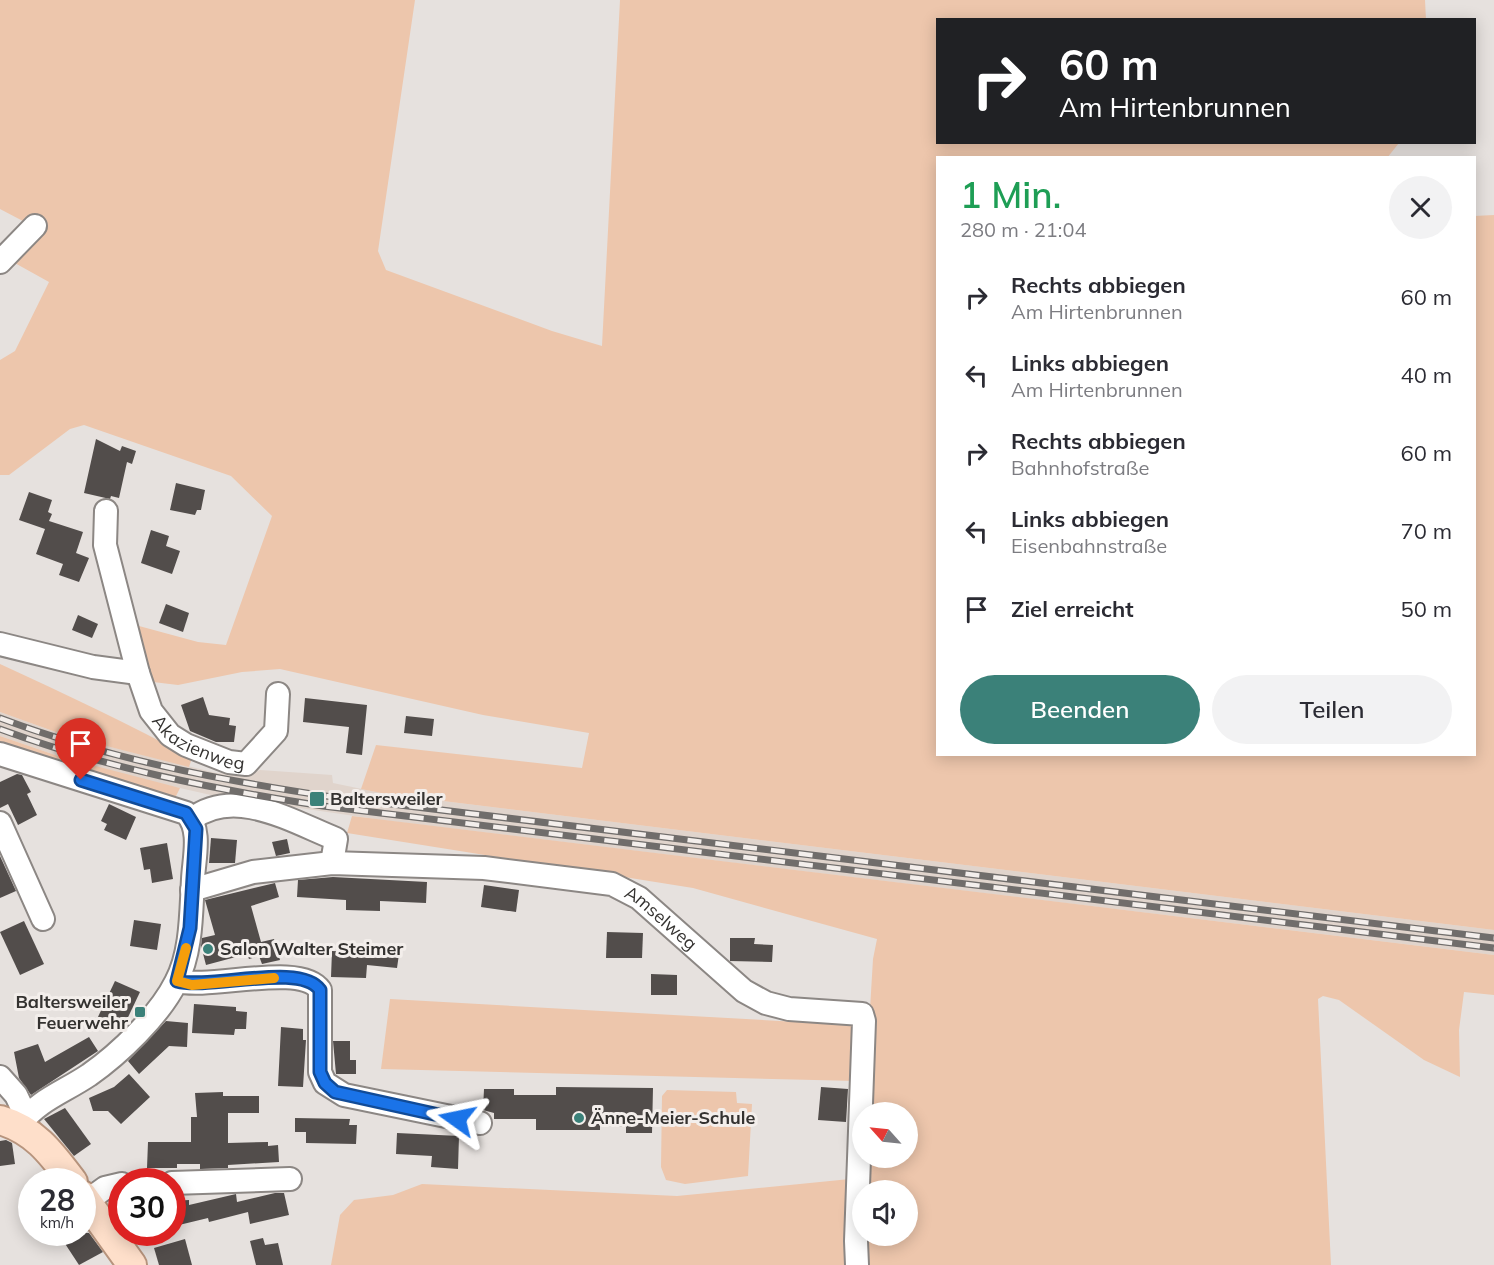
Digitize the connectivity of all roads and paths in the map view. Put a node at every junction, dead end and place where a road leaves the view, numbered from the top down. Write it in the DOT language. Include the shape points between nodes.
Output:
graph roads {
  1 [pos="35,226"];
  2 [pos="0,262"];
  3 [pos="106,511"];
  4 [pos="0,644"];
  5 [pos="138,673"];
  6 [pos="278,694"];
  7 [pos="0,754"];
  8 [pos="192,819"];
  9 [pos="0,824"];
  10 [pos="332,863"];
  11 [pos="192,890"];
  12 [pos="43,919"];
  13 [pos="177,981"];
  14 [pos="0,1077"];
  15 [pos="15,1121"];
  16 [pos="480,1123"];
  17 [pos="63,1168"];
  18 [pos="290,1179"];
  19 [pos="186,1183"];
  20 [pos="96,1214"];
  21 [pos="132,1265"];
  22 [pos="857,1265"];
  1 -- 2 [label="street"];
  3 -- 5 [label="street, Akazienweg" via="105,545"];
  4 -- 5 [label="street"];
  5 -- 6 [label="street, Akazienweg" via="151,711 170,735 238,765 253,758 276,731"];
  7 -- 8 [label="street" via="186,813"];
  8 -- 10 [label="street" via="206,809 222,805 268,811 336,839"];
  8 -- 11 [label="street" via="196,829"];
  9 -- 12 [label="street"];
  10 -- 11 [label="street, Amselweg" via="253,872"];
  10 -- 22 [label="street, Amselweg" via="484,868 612,884 639,898 744,991 766,1003 789,1009 862,1014"];
  11 -- 13 [label="street" via="190,928"];
  13 -- 15 [label="street" via="144,1025 113,1057"];
  13 -- 16 [label="street" via="192,985 299,977 314,982 320,990 320,1072 325,1083 344,1095"];
  14 -- 15 [label="street" via="16,1095"];
  15 -- 17 [label="main road"];
  18 -- 19 [label="street"];
  20 -- 21 [label="main road"];
}
